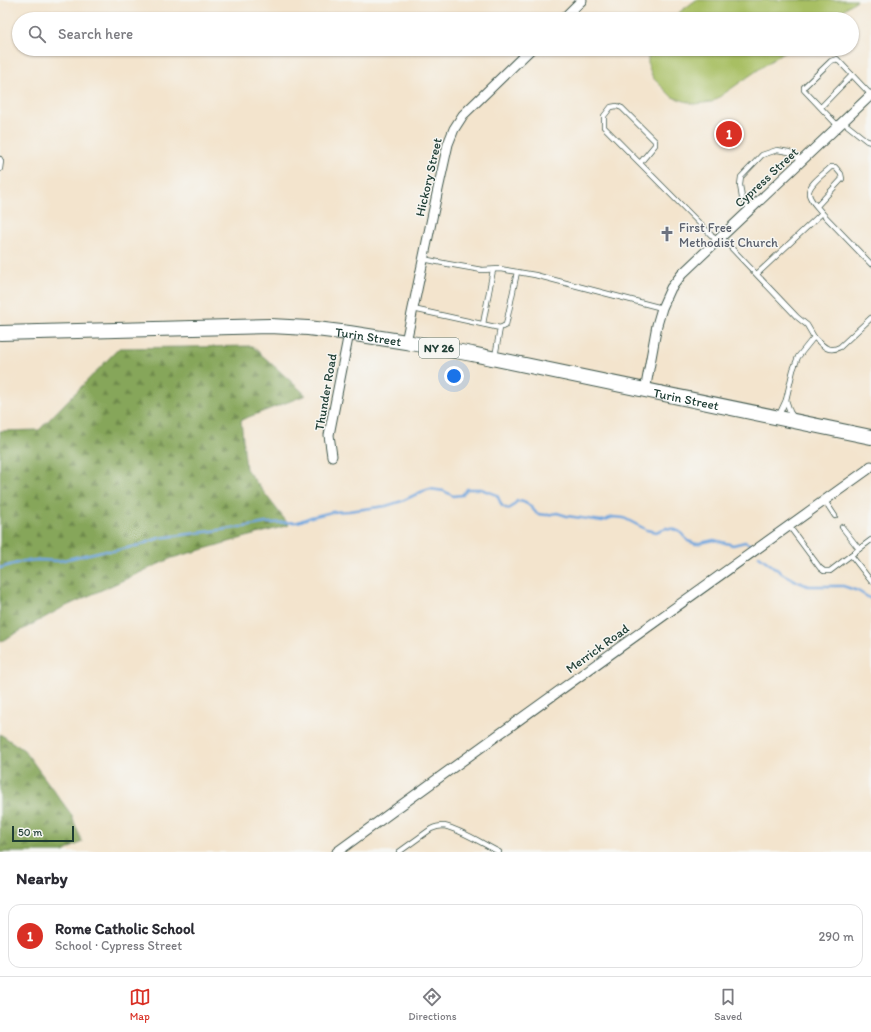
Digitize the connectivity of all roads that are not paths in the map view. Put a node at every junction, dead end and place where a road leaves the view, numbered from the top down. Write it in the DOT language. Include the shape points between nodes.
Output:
graph roads {
  1 [pos="582,0"];
  2 [pos="570,12"];
  3 [pos="525,56"];
  4 [pos="852,76"];
  5 [pos="871,95"];
  6 [pos="821,107"];
  7 [pos="840,124"];
  8 [pos="871,142"];
  9 [pos="0,159"];
  10 [pos="802,160"];
  11 [pos="640,163"];
  12 [pos="0,169"];
  13 [pos="817,206"];
  14 [pos="750,210"];
  15 [pos="822,213"];
  16 [pos="719,239"];
  17 [pos="423,259"];
  18 [pos="871,264"];
  19 [pos="493,270"];
  20 [pos="517,272"];
  21 [pos="757,274"];
  22 [pos="662,308"];
  23 [pos="413,309"];
  24 [pos="871,318"];
  25 [pos="483,324"];
  26 [pos="500,328"];
  27 [pos="0,333"];
  28 [pos="349,333"];
  29 [pos="814,337"];
  30 [pos="406,342"];
  31 [pos="494,359"];
  32 [pos="645,391"];
  33 [pos="786,400"];
  34 [pos="778,418"];
  35 [pos="797,422"];
  36 [pos="871,437"];
  37 [pos="332,456"];
  38 [pos="871,466"];
  39 [pos="825,501"];
  40 [pos="835,516"];
  41 [pos="789,526"];
  42 [pos="842,527"];
  43 [pos="871,540"];
  44 [pos="859,550"];
  45 [pos="851,555"];
  46 [pos="871,581"];
  47 [pos="337,852"];
  48 [pos="399,852"];
  49 [pos="499,852"];
  1 -- 2 [label="street"];
  3 -- 17 [label="street, Hickory Street" via="463,116 454,129 448,144"];
  4 -- 5 [label="lane"];
  4 -- 6 [label="lane"];
  4 -- 6 [label="lane" via="837,59 831,60 804,87"];
  5 -- 7 [label="street, Cypress Street"];
  6 -- 7 [label="lane"];
  7 -- 8 [label="lane"];
  7 -- 10 [label="street, Cypress Street"];
  9 -- 12 [label="lane"];
  10 -- 14 [label="street, Cypress Street"];
  10 -- 14 [label="lane" via="789,152 777,150 762,155 741,177 742,198"];
  11 -- 11 [label="lane" via="604,126 604,116 611,107 622,108 655,141 655,145"];
  11 -- 16 [label="lane"];
  13 -- 13 [label="lane" via="808,193 809,189 831,167 835,168 842,179"];
  13 -- 15 [label="lane"];
  14 -- 16 [label="street, Cypress Street"];
  15 -- 18 [label="lane"];
  15 -- 21 [label="lane"];
  16 -- 21 [label="lane"];
  16 -- 22 [label="street, Cypress Street" via="682,274 671,288"];
  17 -- 19 [label="lane"];
  17 -- 23 [label="street, Hickory Street"];
  19 -- 20 [label="lane"];
  19 -- 25 [label="lane"];
  20 -- 22 [label="lane" via="542,276"];
  20 -- 26 [label="lane" via="506,325"];
  21 -- 29 [label="lane" via="807,325"];
  22 -- 32 [label="street, Cypress Street"];
  23 -- 25 [label="lane"];
  23 -- 30 [label="street, Hickory Street"];
  24 -- 29 [label="lane" via="834,350 829,350"];
  25 -- 26 [label="lane"];
  26 -- 31 [label="lane"];
  27 -- 28 [label="main road, Turin Street / NY 26" via="270,326"];
  28 -- 30 [label="main road, Turin Street / NY 26"];
  28 -- 37 [label="street, Thunder Road" via="329,435"];
  29 -- 33 [label="lane" via="798,357"];
  30 -- 31 [label="main road, Turin Street / NY 26"];
  31 -- 32 [label="main road, Turin Street / NY 26"];
  32 -- 34 [label="main road, Turin Street / NY 26"];
  33 -- 34 [label="lane"];
  33 -- 35 [label="lane"];
  34 -- 35 [label="main road, Turin Street / NY 26"];
  35 -- 36 [label="main road, Turin Street / NY 26"];
  38 -- 39 [label="street, Merrick Road"];
  39 -- 40 [label="lane"];
  39 -- 41 [label="street, Merrick Road"];
  41 -- 45 [label="lane" via="824,571 830,571"];
  41 -- 47 [label="street, Merrick Road"];
  42 -- 44 [label="lane"];
  43 -- 44 [label="lane"];
  44 -- 45 [label="lane"];
  45 -- 46 [label="lane"];
  48 -- 49 [label="lane" via="436,826 454,829"];
}
